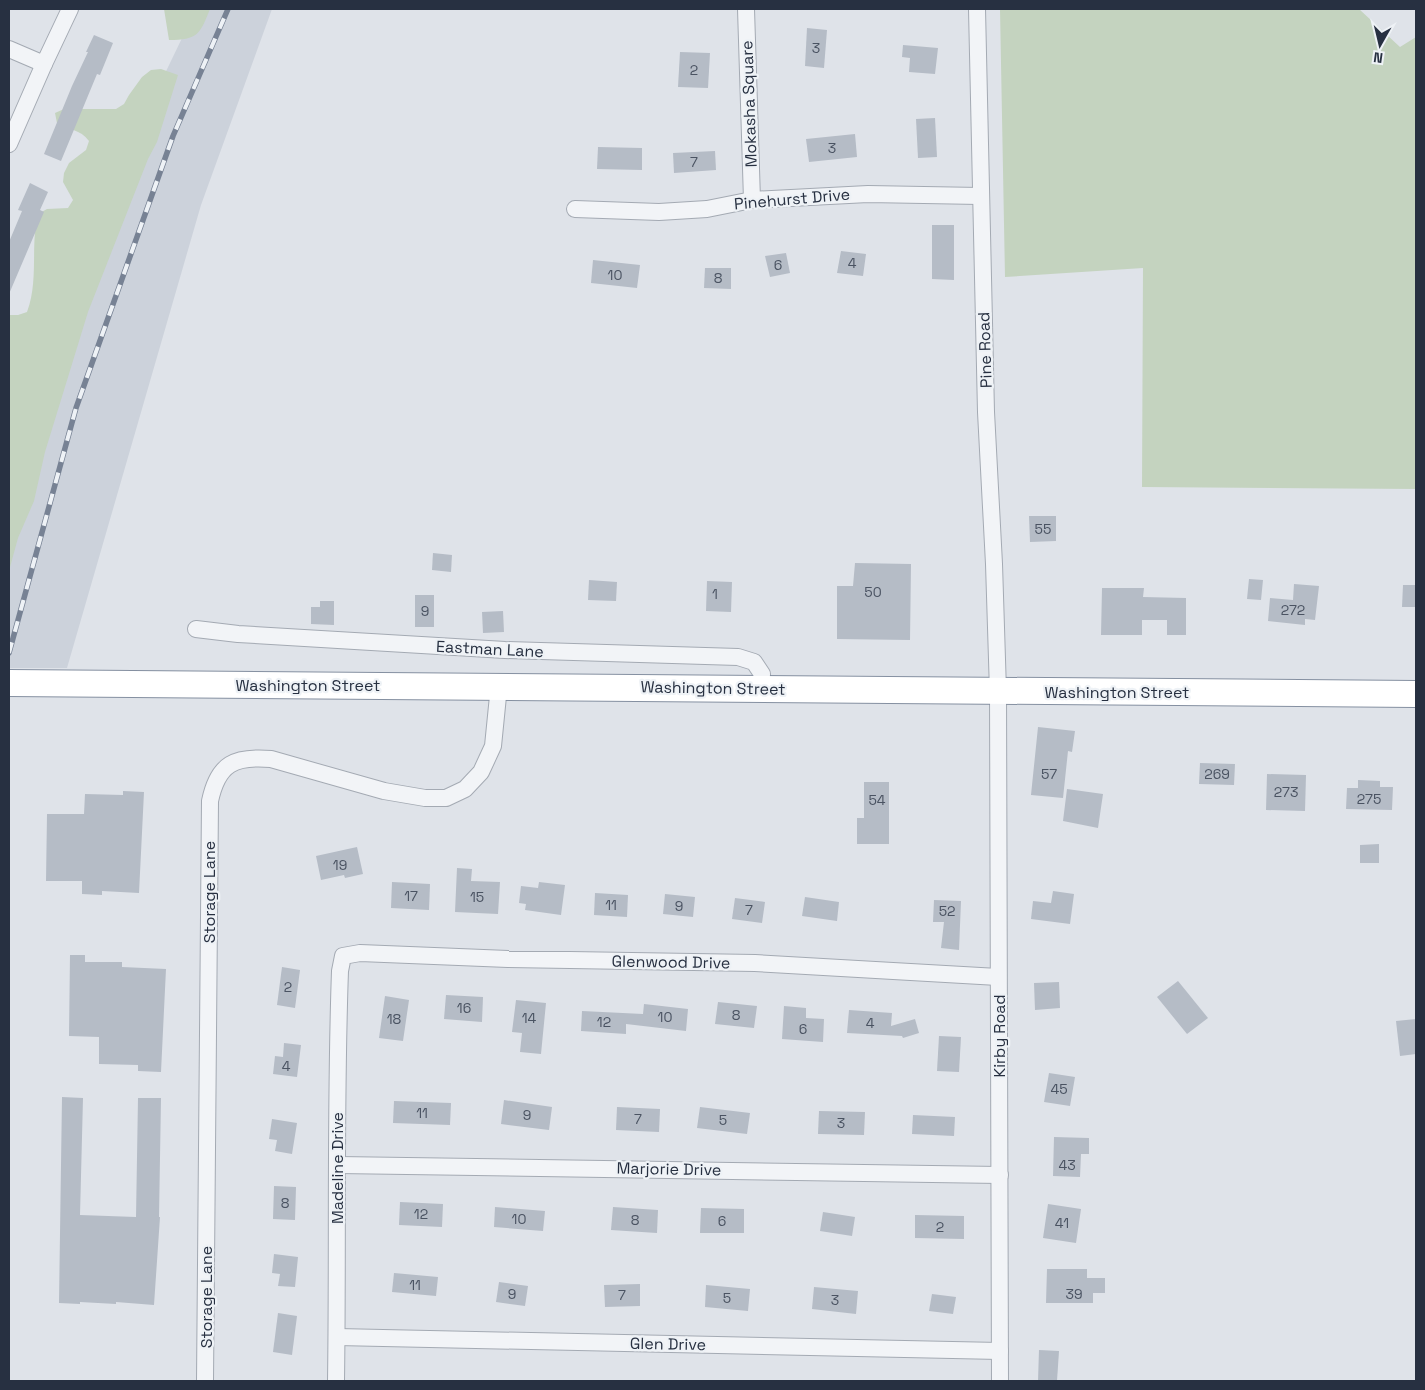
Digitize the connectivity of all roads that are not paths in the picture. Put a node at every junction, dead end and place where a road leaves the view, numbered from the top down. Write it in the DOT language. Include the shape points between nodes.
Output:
graph roads {
  1 [pos="70,9"];
  2 [pos="746,9"];
  3 [pos="976,9"];
  4 [pos="9,49"];
  5 [pos="44,64"];
  6 [pos="9,144"];
  7 [pos="980,196"];
  8 [pos="752,200"];
  9 [pos="575,208"];
  10 [pos="196,630"];
  11 [pos="20,683"];
  12 [pos="499,686"];
  13 [pos="762,688"];
  14 [pos="998,691"];
  15 [pos="1416,694"];
  16 [pos="343,956"];
  17 [pos="998,977"];
  18 [pos="338,1165"];
  19 [pos="1000,1176"];
  20 [pos="337,1337"];
  21 [pos="1000,1351"];
  22 [pos="205,1381"];
  23 [pos="336,1381"];
  24 [pos="1000,1381"];
  1 -- 5 [label="street"];
  2 -- 8 [label="street, Mokasha Square"];
  3 -- 7 [label="street, Pine Road"];
  4 -- 5 [label="street"];
  5 -- 6 [label="street"];
  7 -- 8 [label="street, Pinehurst Drive" via="868,194"];
  7 -- 14 [label="street, Pine Road"];
  8 -- 9 [label="street, Pinehurst Drive" via="707,209 659,212"];
  10 -- 13 [label="street, Eastman Lane" via="505,650 738,657 754,662 762,674"];
  11 -- 12 [label="highway, Washington Street"];
  12 -- 13 [label="highway, Washington Street"];
  12 -- 22 [label="street, Storage Lane" via="493,746 481,772 466,789 446,798 384,791 271,759 238,760 222,770 213,784 210,801"];
  13 -- 14 [label="highway, Washington Street"];
  14 -- 15 [label="highway, Washington Street"];
  14 -- 17 [label="street, Kirby Road"];
  16 -- 17 [label="street, Glenwood Drive" via="360,952 508,959 755,963"];
  16 -- 18 [label="street, Madeline Drive" via="337,1058"];
  17 -- 19 [label="street, Kirby Road"];
  18 -- 19 [label="street, Marjorie Drive"];
  18 -- 20 [label="street, Madeline Drive"];
  19 -- 21 [label="street, Kirby Road"];
  20 -- 21 [label="street, Glen Drive"];
  20 -- 23 [label="street, Madeline Drive"];
  21 -- 24 [label="street, Kirby Road"];
}
